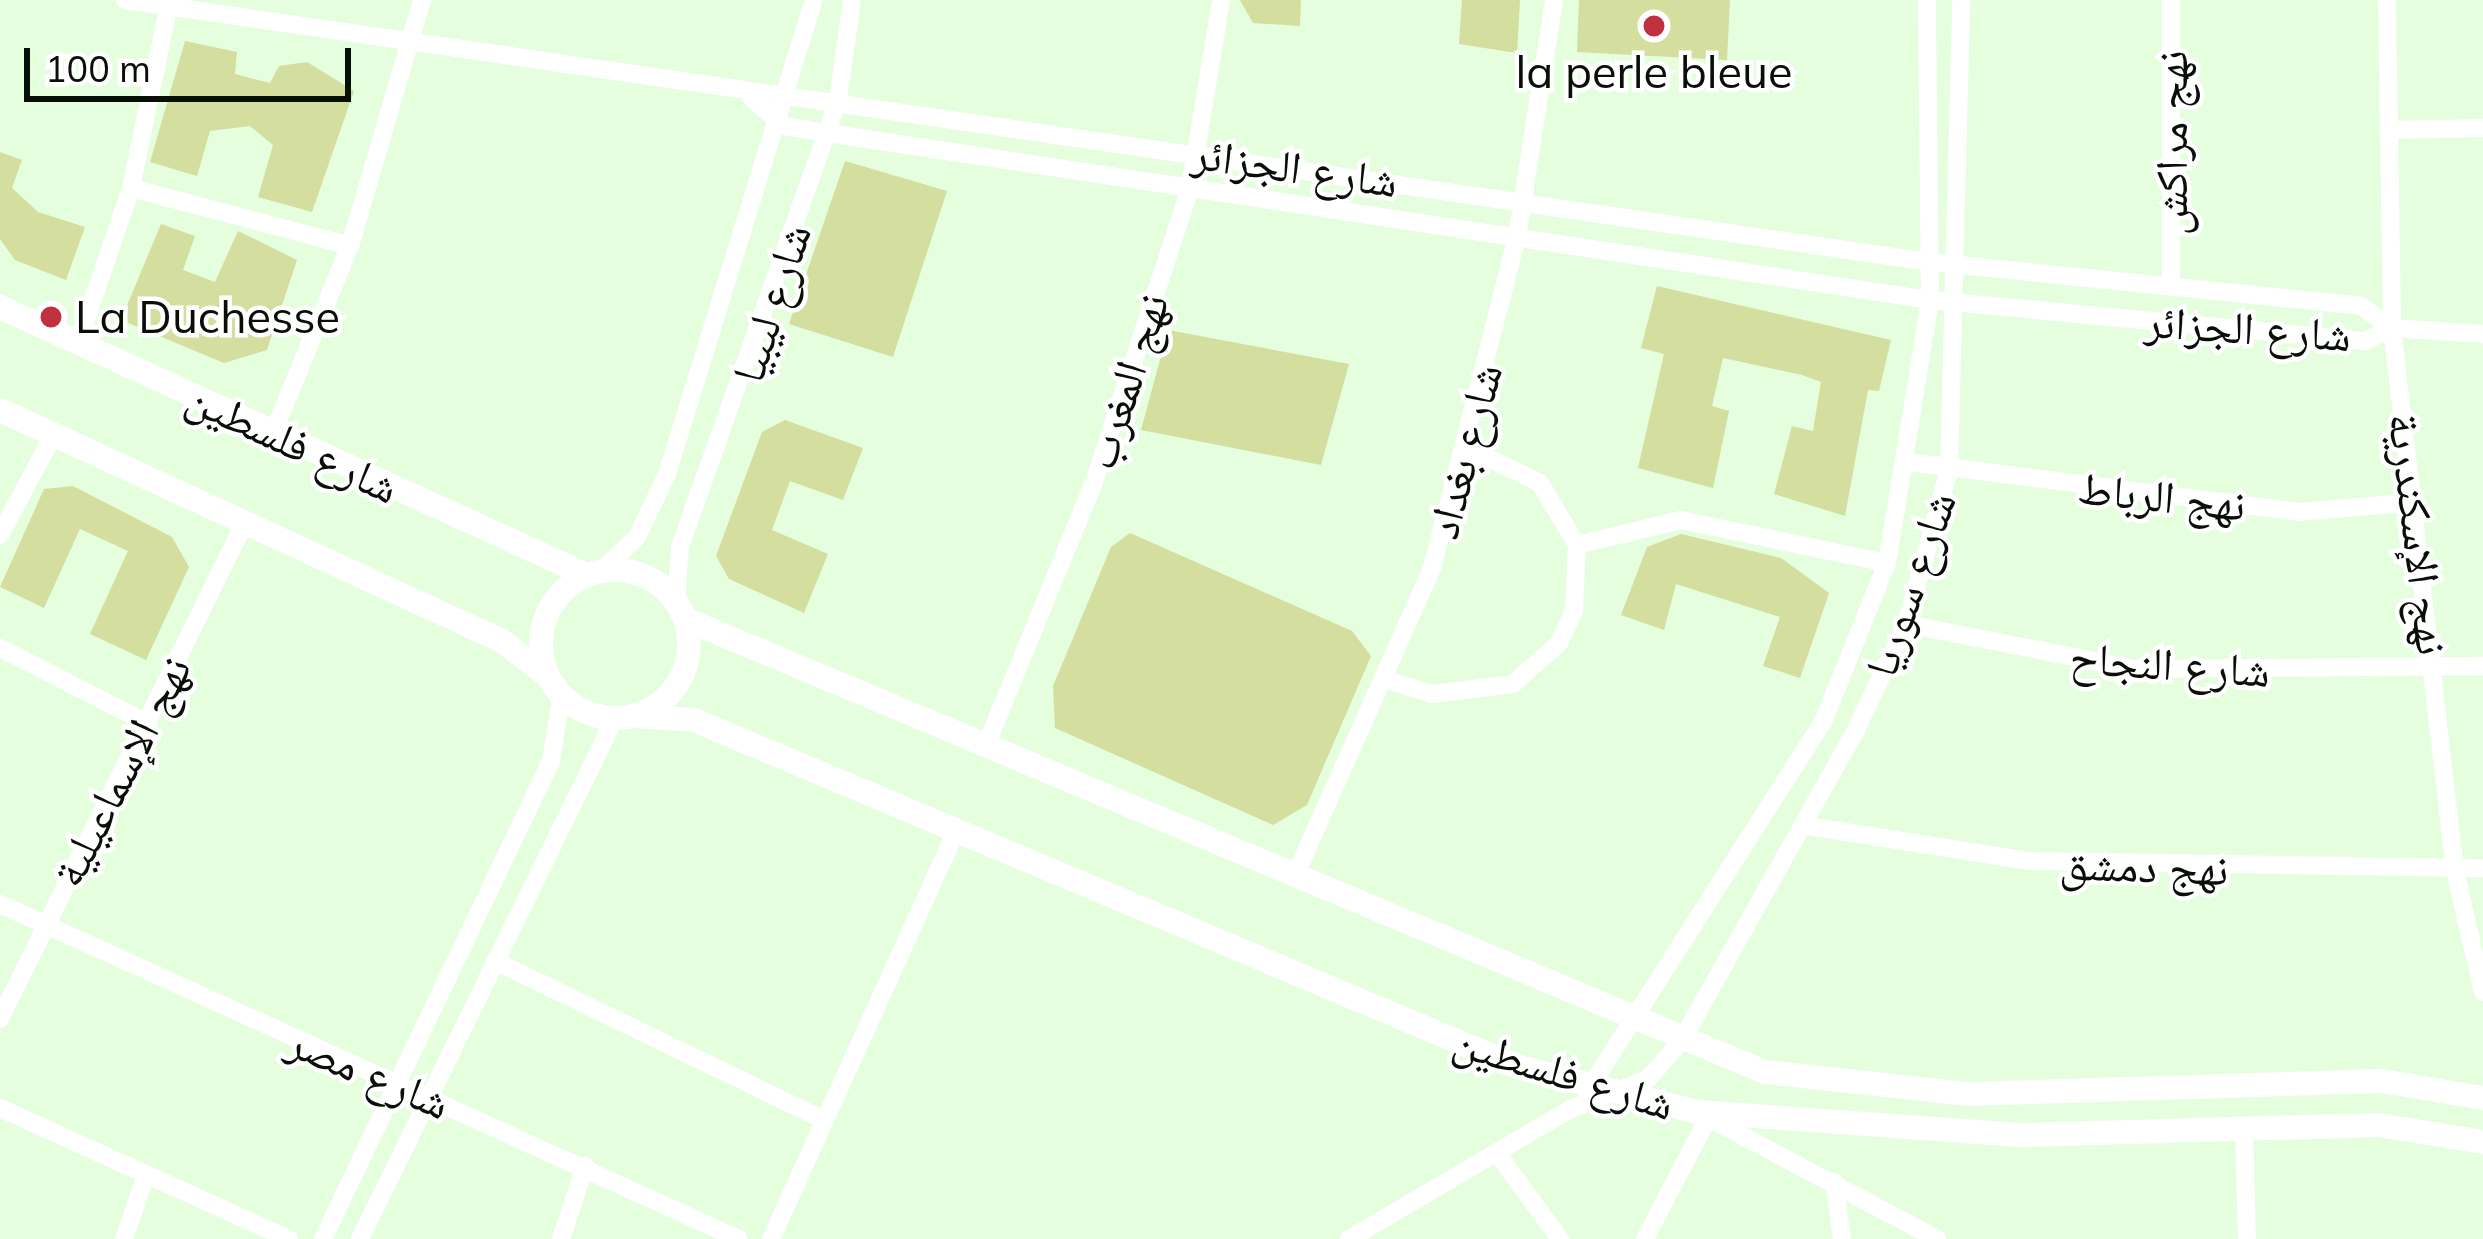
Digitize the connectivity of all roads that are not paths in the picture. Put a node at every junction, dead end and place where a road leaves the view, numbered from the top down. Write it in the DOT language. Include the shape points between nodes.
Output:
graph roads {
  1 [pos="125,0"];
  2 [pos="422,0"];
  3 [pos="814,0"];
  4 [pos="852,0"];
  5 [pos="1221,0"];
  6 [pos="1554,0"];
  7 [pos="1927,0"];
  8 [pos="1961,0"];
  9 [pos="2171,0"];
  10 [pos="2386,0"];
  11 [pos="170,3"];
  12 [pos="414,42"];
  13 [pos="792,92"];
  14 [pos="752,99"];
  15 [pos="838,100"];
  16 [pos="784,125"];
  17 [pos="2483,128"];
  18 [pos="2389,130"];
  19 [pos="827,133"];
  20 [pos="1196,152"];
  21 [pos="130,188"];
  22 [pos="1190,188"];
  23 [pos="1525,200"];
  24 [pos="1517,237"];
  25 [pos="350,246"];
  26 [pos="1930,262"];
  27 [pos="1962,266"];
  28 [pos="2171,286"];
  29 [pos="1930,300"];
  30 [pos="1960,303"];
  31 [pos="0,308"];
  32 [pos="2392,328"];
  33 [pos="2483,334"];
  34 [pos="78,343"];
  35 [pos="0,410"];
  36 [pos="274,431"];
  37 [pos="54,434"];
  38 [pos="1466,447"];
  39 [pos="1909,462"];
  40 [pos="1949,470"];
  41 [pos="2416,502"];
  42 [pos="244,524"];
  43 [pos="0,535"];
  44 [pos="1577,544"];
  45 [pos="1887,563"];
  46 [pos="594,573"];
  47 [pos="681,610"];
  48 [pos="1906,624"];
  49 [pos="0,648"];
  50 [pos="2483,666"];
  51 [pos="2436,667"];
  52 [pos="1387,680"];
  53 [pos="555,684"];
  54 [pos="624,717"];
  55 [pos="149,724"];
  56 [pos="985,748"];
  57 [pos="1808,826"];
  58 [pos="956,831"];
  59 [pos="1748,852"];
  60 [pos="2483,868"];
  61 [pos="2456,871"];
  62 [pos="1780,873"];
  63 [pos="1294,878"];
  64 [pos="0,904"];
  65 [pos="42,923"];
  66 [pos="495,962"];
  67 [pos="2483,992"];
  68 [pos="0,1019"];
  69 [pos="1638,1019"];
  70 [pos="1682,1040"];
  71 [pos="394,1081"];
  72 [pos="1592,1087"];
  73 [pos="1625,1095"];
  74 [pos="426,1096"];
  75 [pos="2483,1099"];
  76 [pos="0,1108"];
  77 [pos="1571,1109"];
  78 [pos="1703,1115"];
  79 [pos="822,1119"];
  80 [pos="2244,1126"];
  81 [pos="2483,1142"];
  82 [pos="1499,1156"];
  83 [pos="585,1166"];
  84 [pos="146,1175"];
  85 [pos="1834,1182"];
  86 [pos="124,1239"];
  87 [pos="289,1239"];
  88 [pos="322,1239"];
  89 [pos="360,1239"];
  90 [pos="561,1239"];
  91 [pos="739,1239"];
  92 [pos="772,1239"];
  93 [pos="1349,1239"];
  94 [pos="1560,1239"];
  95 [pos="1645,1239"];
  96 [pos="1842,1239"];
  97 [pos="1937,1239"];
  98 [pos="2247,1239"];
  1 -- 11 [label="street, شارع الجزائر"];
  2 -- 12 [label="street"];
  3 -- 13 [label="street, شارع ليبيا"];
  4 -- 15 [label="street, شارع ليبيا"];
  5 -- 20 [label="street, نهج المغرب"];
  6 -- 23 [label="street, شارع بغداد"];
  7 -- 26 [label="street, شارع سوريا"];
  8 -- 27 [label="street, شارع سوريا"];
  9 -- 28 [label="street, نهج مراكش"];
  10 -- 18 [label="street, نهج الإسكندرية"];
  11 -- 12 [label="street, شارع الجزائر"];
  11 -- 21 [label="street"];
  12 -- 14 [label="street, شارع الجزائر"];
  12 -- 25 [label="street"];
  13 -- 14 [label="street, شارع الجزائر"];
  13 -- 15 [label="street, شارع الجزائر"];
  13 -- 16 [label="street, شارع ليبيا"];
  14 -- 16 [label="street, شارع الجزائر"];
  15 -- 19 [label="street, شارع ليبيا"];
  15 -- 20 [label="street, شارع الجزائر"];
  16 -- 19 [label="street, شارع الجزائر"];
  16 -- 46 [label="street, شارع ليبيا" via="668,474 637,536"];
  17 -- 18 [label="street"];
  18 -- 32 [label="street, نهج الإسكندرية"];
  19 -- 22 [label="street, شارع الجزائر"];
  19 -- 47 [label="street, شارع ليبيا" via="680,547"];
  20 -- 22 [label="street, نهج المغرب"];
  20 -- 23 [label="street, شارع الجزائر"];
  21 -- 25 [label="street"];
  21 -- 34 [label="street"];
  22 -- 24 [label="street, شارع الجزائر"];
  22 -- 56 [label="street, نهج المغرب" via="1094,482"];
  23 -- 24 [label="street, شارع بغداد"];
  23 -- 26 [label="street, شارع الجزائر"];
  24 -- 29 [label="street, شارع الجزائر"];
  24 -- 38 [label="street, شارع بغداد"];
  25 -- 36 [label="street"];
  26 -- 27 [label="street, شارع الجزائر"];
  26 -- 29 [label="street, شارع سوريا"];
  27 -- 28 [label="street, شارع الجزائر"];
  27 -- 30 [label="street, شارع سوريا"];
  28 -- 32 [label="street, شارع الجزائر" via="2361,306"];
  29 -- 30 [label="street, شارع الجزائر"];
  29 -- 39 [label="street, شارع سوريا"];
  30 -- 32 [label="street, شارع الجزائر" via="2365,341"];
  30 -- 40 [label="street, شارع سوريا"];
  31 -- 34 [label="street, شارع فلسطين"];
  32 -- 33 [label="street"];
  32 -- 41 [label="street, نهج الإسكندرية"];
  34 -- 36 [label="street, شارع فلسطين"];
  35 -- 37 [label="street, شارع فلسطين"];
  36 -- 46 [label="street, شارع فلسطين"];
  37 -- 42 [label="street, شارع فلسطين"];
  37 -- 43 [label="street"];
  38 -- 44 [label="street" via="1540,483"];
  38 -- 52 [label="street, شارع بغداد"];
  39 -- 40 [label="street, نهج الرباط"];
  39 -- 45 [label="street, شارع سوريا"];
  40 -- 41 [label="street, نهج الرباط" via="2299,512"];
  40 -- 48 [label="street, شارع سوريا"];
  41 -- 51 [label="street, نهج الإسكندرية"];
  42 -- 53 [label="street, شارع فلسطين" via="502,641"];
  42 -- 55 [label="street, نهج الإسماعيلية"];
  44 -- 45 [label="street" via="1681,520"];
  44 -- 52 [label="street" via="1574,611 1536,670 1476,694"];
  45 -- 59 [label="street, شارع سوريا" via="1823,722"];
  46 -- 47 [label="street" via="644,575"];
  46 -- 53 [label="street" via="545,616"];
  47 -- 54 [label="street" via="674,689"];
  47 -- 56 [label="street, شارع فلسطين"];
  48 -- 51 [label="street, شارع النجاح" via="2136,669"];
  48 -- 57 [label="street, شارع سوريا"];
  49 -- 55 [label="street"];
  50 -- 51 [label="street, شارع النجاح"];
  51 -- 61 [label="street, نهج الإسكندرية"];
  52 -- 63 [label="street, شارع بغداد"];
  53 -- 54 [label="street"];
  53 -- 71 [label="street" via="551,760"];
  54 -- 58 [label="street, شارع فلسطين" via="694,719"];
  54 -- 66 [label="street"];
  55 -- 65 [label="street, نهج الإسماعيلية"];
  56 -- 63 [label="street, شارع فلسطين"];
  57 -- 61 [label="street, نهج دمشق" via="2029,861"];
  57 -- 62 [label="street, شارع سوريا"];
  58 -- 72 [label="street, شارع فلسطين" via="1516,1066"];
  58 -- 79 [label="street"];
  59 -- 62 [label="street"];
  59 -- 69 [label="street, شارع سوريا"];
  60 -- 61 [label="street, نهج دمشق"];
  61 -- 67 [label="street, نهج الإسكندرية"];
  62 -- 70 [label="street, شارع سوريا"];
  63 -- 69 [label="street, شارع فلسطين"];
  64 -- 65 [label="street, شارع مصر"];
  65 -- 68 [label="street, نهج الإسماعيلية"];
  65 -- 71 [label="street, شارع مصر"];
  66 -- 74 [label="street"];
  66 -- 79 [label="street"];
  69 -- 70 [label="street, شارع فلسطين"];
  69 -- 72 [label="street, شارع سوريا"];
  70 -- 73 [label="street, شارع سوريا"];
  70 -- 75 [label="street, شارع فلسطين" via="1766,1072 1885,1089 2383,1081"];
  71 -- 74 [label="street, شارع مصر"];
  71 -- 88 [label="street"];
  72 -- 73 [label="street, شارع فلسطين"];
  72 -- 77 [label="street"];
  73 -- 77 [label="street"];
  73 -- 78 [label="street, شارع فلسطين"];
  74 -- 83 [label="street, شارع مصر"];
  74 -- 89 [label="street"];
  76 -- 84 [label="street"];
  77 -- 82 [label="street"];
  78 -- 80 [label="street, شارع فلسطين" via="2022,1135"];
  78 -- 85 [label="street"];
  78 -- 95 [label="street"];
  79 -- 92 [label="street"];
  80 -- 81 [label="street, شارع فلسطين" via="2378,1125"];
  80 -- 98 [label="street"];
  82 -- 93 [label="street"];
  82 -- 94 [label="street"];
  83 -- 90 [label="street"];
  83 -- 91 [label="street, شارع مصر"];
  84 -- 86 [label="street"];
  84 -- 87 [label="street"];
  85 -- 96 [label="street"];
  85 -- 97 [label="street"];
}
